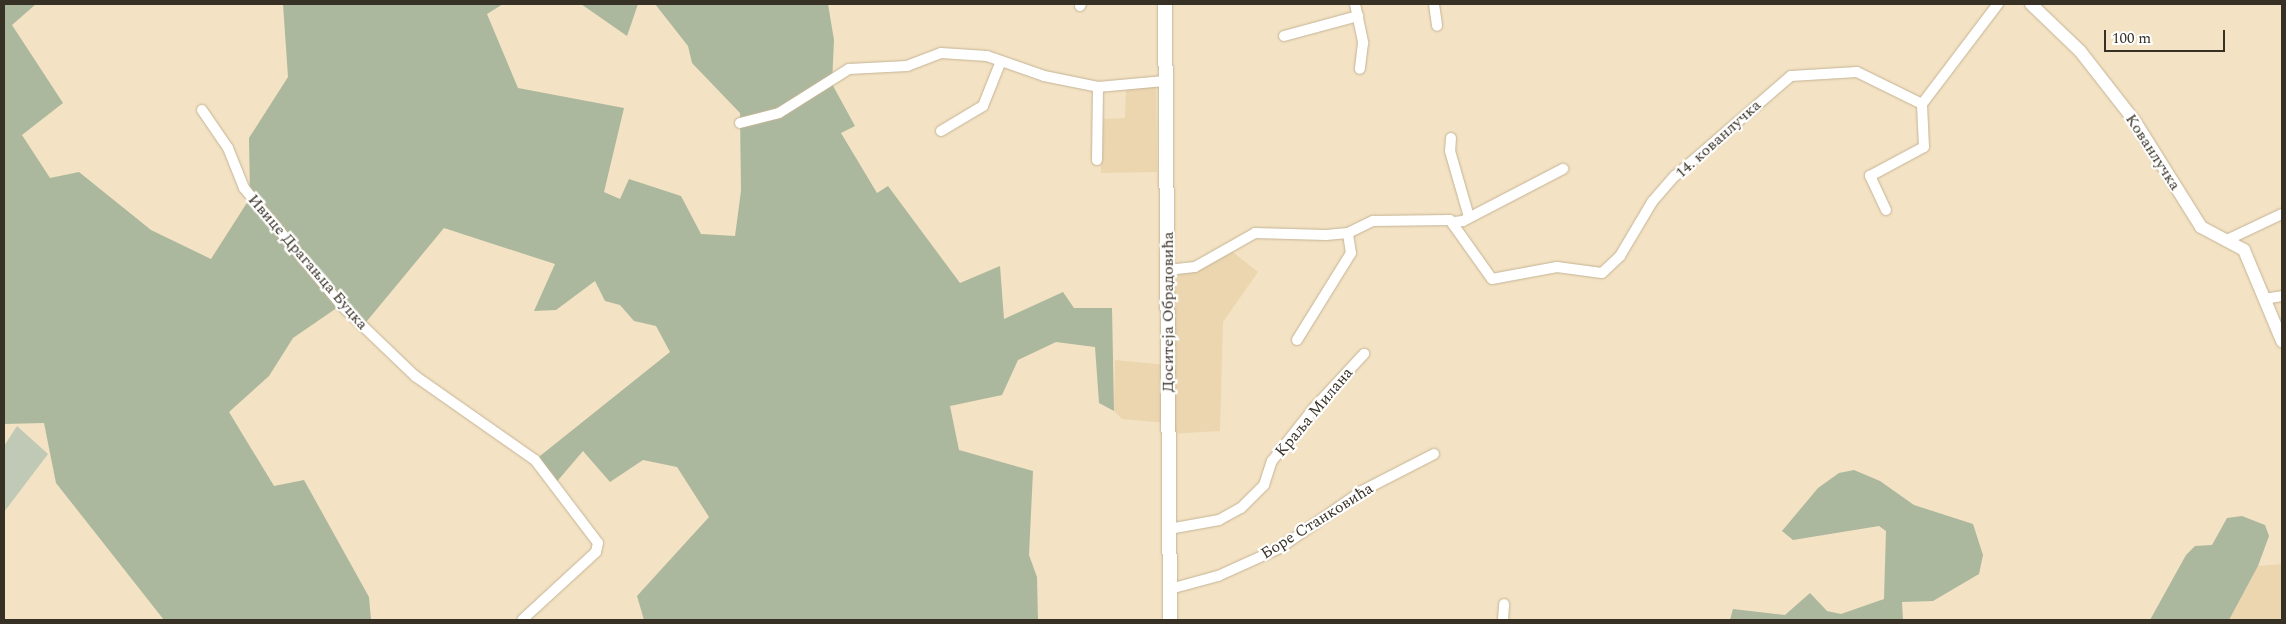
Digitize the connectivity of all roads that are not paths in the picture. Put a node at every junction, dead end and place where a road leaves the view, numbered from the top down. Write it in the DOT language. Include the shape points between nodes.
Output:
graph roads {
  1 [pos="1165,4"];
  2 [pos="1355,4"];
  3 [pos="1434,4"];
  4 [pos="1998,4"];
  5 [pos="2031,4"];
  6 [pos="1358,16"];
  7 [pos="1437,26"];
  8 [pos="1284,36"];
  9 [pos="1002,61"];
  10 [pos="1360,69"];
  11 [pos="1165,81"];
  12 [pos="1098,87"];
  13 [pos="1922,104"];
  14 [pos="202,110"];
  15 [pos="740,123"];
  16 [pos="941,131"];
  17 [pos="1451,138"];
  18 [pos="1097,160"];
  19 [pos="1562,169"];
  20 [pos="1886,210"];
  21 [pos="2282,214"];
  22 [pos="1470,217"];
  23 [pos="1454,222"];
  24 [pos="1348,233"];
  25 [pos="2229,239"];
  26 [pos="1167,270"];
  27 [pos="2282,296"];
  28 [pos="2264,299"];
  29 [pos="1297,340"];
  30 [pos="2282,340"];
  31 [pos="1364,354"];
  32 [pos="1434,454"];
  33 [pos="1169,529"];
  34 [pos="1170,589"];
  35 [pos="1504,604"];
  36 [pos="522,620"];
  37 [pos="1170,620"];
  38 [pos="1503,620"];
  1 -- 11 [label="main road, Доситеја Обрадовића"];
  2 -- 6 [label="street"];
  3 -- 7 [label="street"];
  4 -- 13 [label="street"];
  5 -- 25 [label="street, Кованлучка" via="2080,51 2134,120 2201,227"];
  6 -- 8 [label="street"];
  6 -- 10 [label="street"];
  9 -- 12 [label="street"];
  9 -- 15 [label="street" via="941,53 907,66 849,69 779,113"];
  9 -- 16 [label="street" via="983,106"];
  11 -- 12 [label="street"];
  11 -- 26 [label="main road, Доситеја Обрадовића"];
  12 -- 18 [label="street"];
  13 -- 20 [label="street" via="1924,147 1870,176"];
  13 -- 23 [label="street, 14. кованлучка" via="1857,72 1791,76 1675,176 1652,202 1620,256 1602,273 1557,267 1492,279"];
  14 -- 36 [label="street, Ивице Драгањца Буцка" via="228,148 244,188 341,305 416,376 535,460 598,543 596,552"];
  17 -- 22 [label="street" via="1450,151"];
  19 -- 22 [label="street"];
  21 -- 25 [label="street"];
  22 -- 23 [label="street"];
  23 -- 24 [label="street" via="1373,221"];
  24 -- 26 [label="street" via="1255,233 1195,268"];
  24 -- 29 [label="street" via="1351,253"];
  25 -- 28 [label="street, Кованлучка" via="2244,250"];
  26 -- 33 [label="main road, Доситеја Обрадовића"];
  27 -- 28 [label="street"];
  28 -- 30 [label="street, Кованлучка"];
  31 -- 33 [label="street, Краља Милана" via="1314,408 1272,461 1264,485 1241,508 1219,520"];
  32 -- 34 [label="street, Боре Станковића" via="1362,491 1280,548 1218,576"];
  33 -- 34 [label="main road, Доситеја Обрадовића"];
  34 -- 37 [label="main road, Доситеја Обрадовића"];
  35 -- 38 [label="street"];
}
